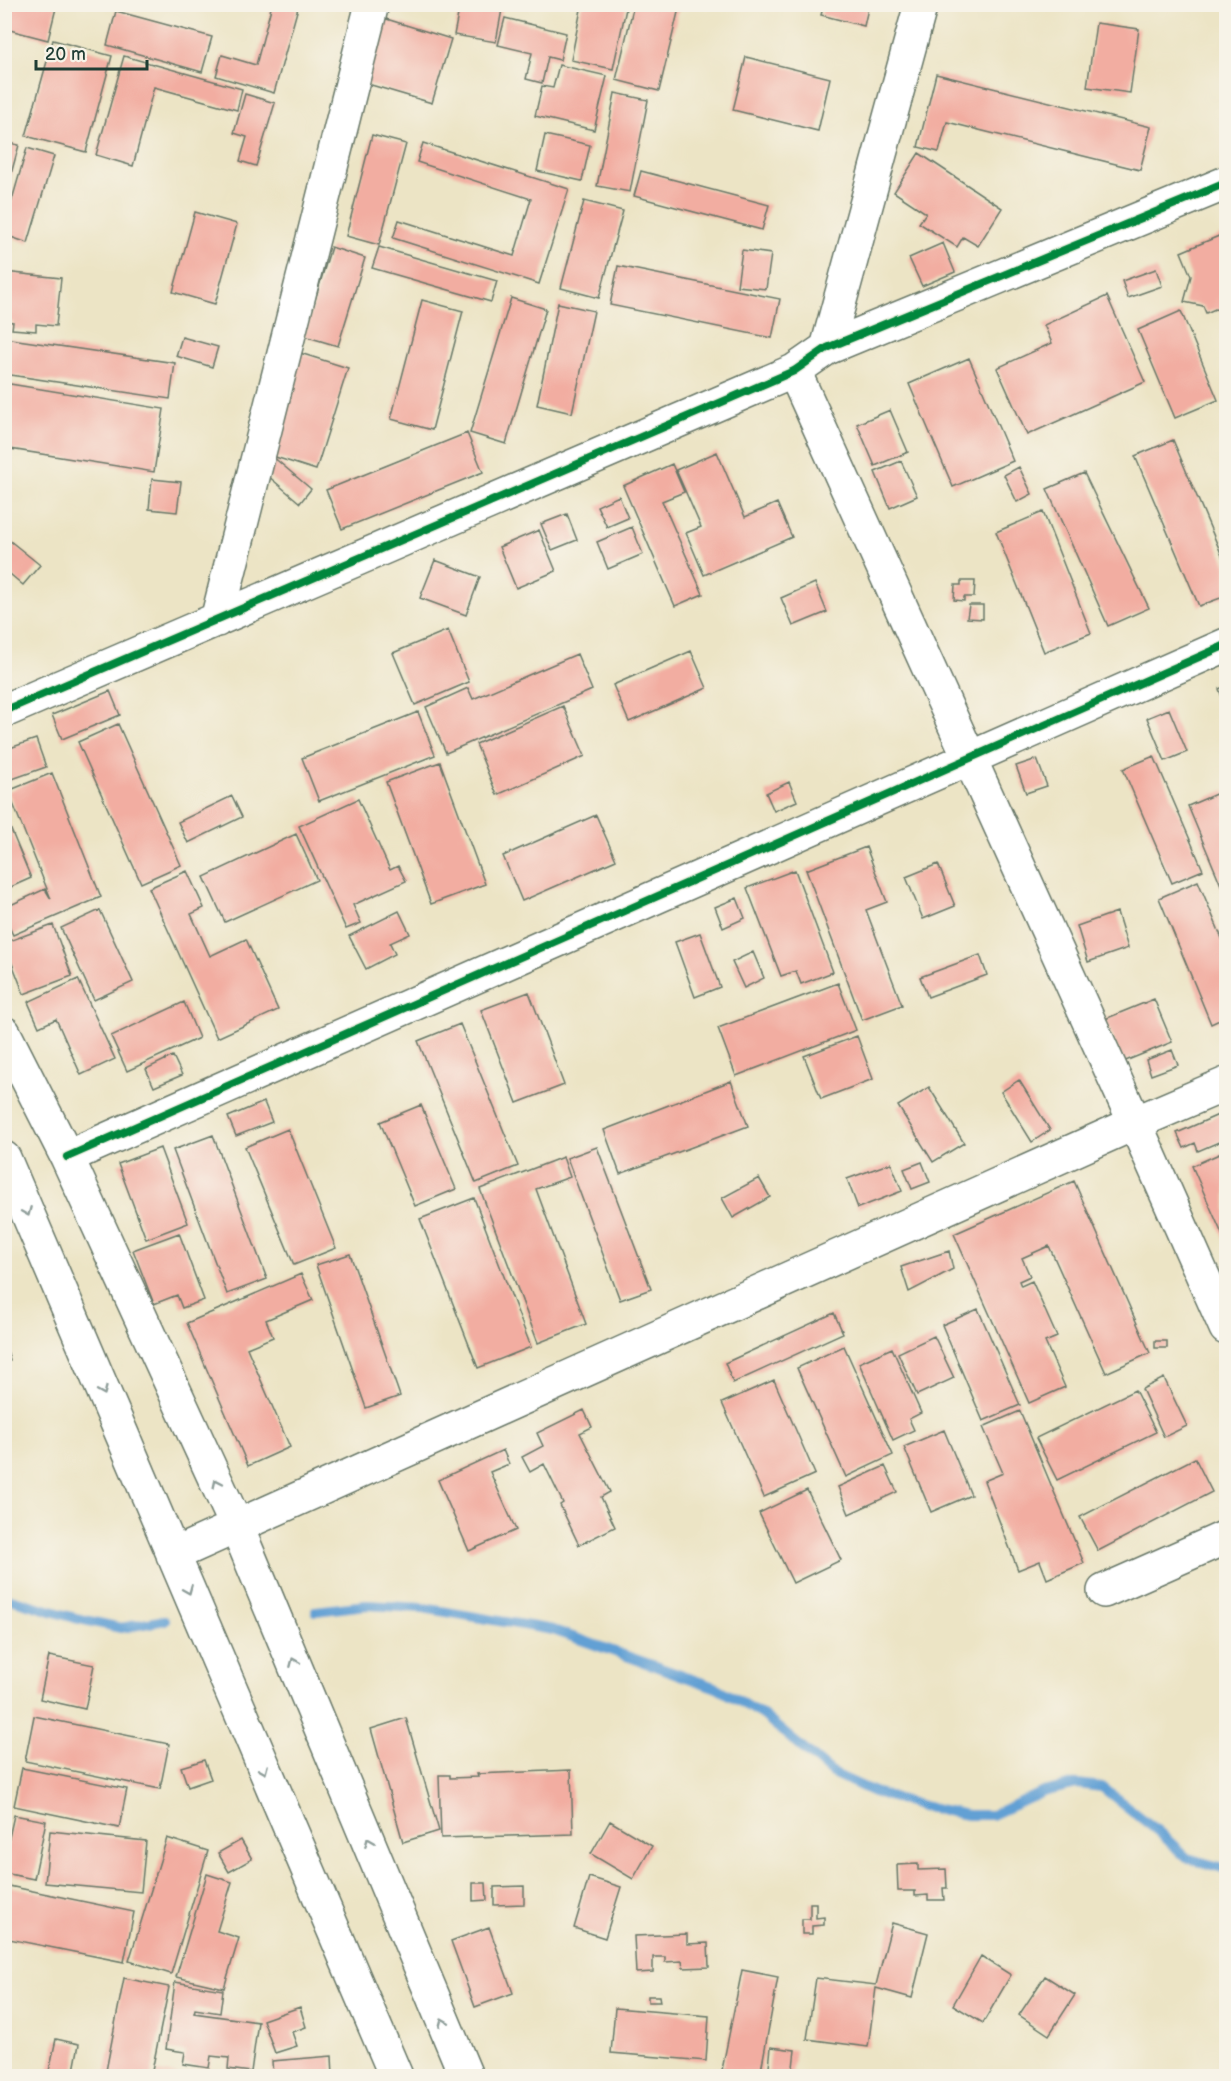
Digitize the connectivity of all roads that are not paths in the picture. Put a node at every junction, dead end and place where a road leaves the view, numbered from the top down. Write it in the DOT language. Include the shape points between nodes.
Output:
graph roads {
  1 [pos="372,4"];
  2 [pos="921,4"];
  3 [pos="1227,183"];
  4 [pos="827,348"];
  5 [pos="794,371"];
  6 [pos="217,620"];
  7 [pos="1227,645"];
  8 [pos="4,711"];
  9 [pos="969,757"];
  10 [pos="4,1033"];
  11 [pos="1227,1084"];
  12 [pos="1136,1123"];
  13 [pos="67,1156"];
  14 [pos="4,1158"];
  15 [pos="1227,1328"];
  16 [pos="237,1527"];
  17 [pos="1227,1537"];
  18 [pos="172,1555"];
  19 [pos="1104,1591"];
  20 [pos="396,2076"];
  21 [pos="466,2076"];
  1 -- 6 [label="street"];
  2 -- 4 [label="street"];
  3 -- 4 [label="street"];
  4 -- 5 [label="street"];
  5 -- 6 [label="street"];
  5 -- 9 [label="street"];
  6 -- 8 [label="street"];
  7 -- 9 [label="street"];
  9 -- 12 [label="street"];
  9 -- 13 [label="street"];
  10 -- 13 [label="street"];
  11 -- 12 [label="street"];
  12 -- 15 [label="street"];
  12 -- 16 [label="street"];
  16 -- 13 [label="street, one-way"];
  14 -- 18 [label="street, one-way"];
  16 -- 18 [label="street"];
  21 -- 16 [label="street, one-way"];
  17 -- 19 [label="street"];
  18 -- 20 [label="street, one-way"];
}
